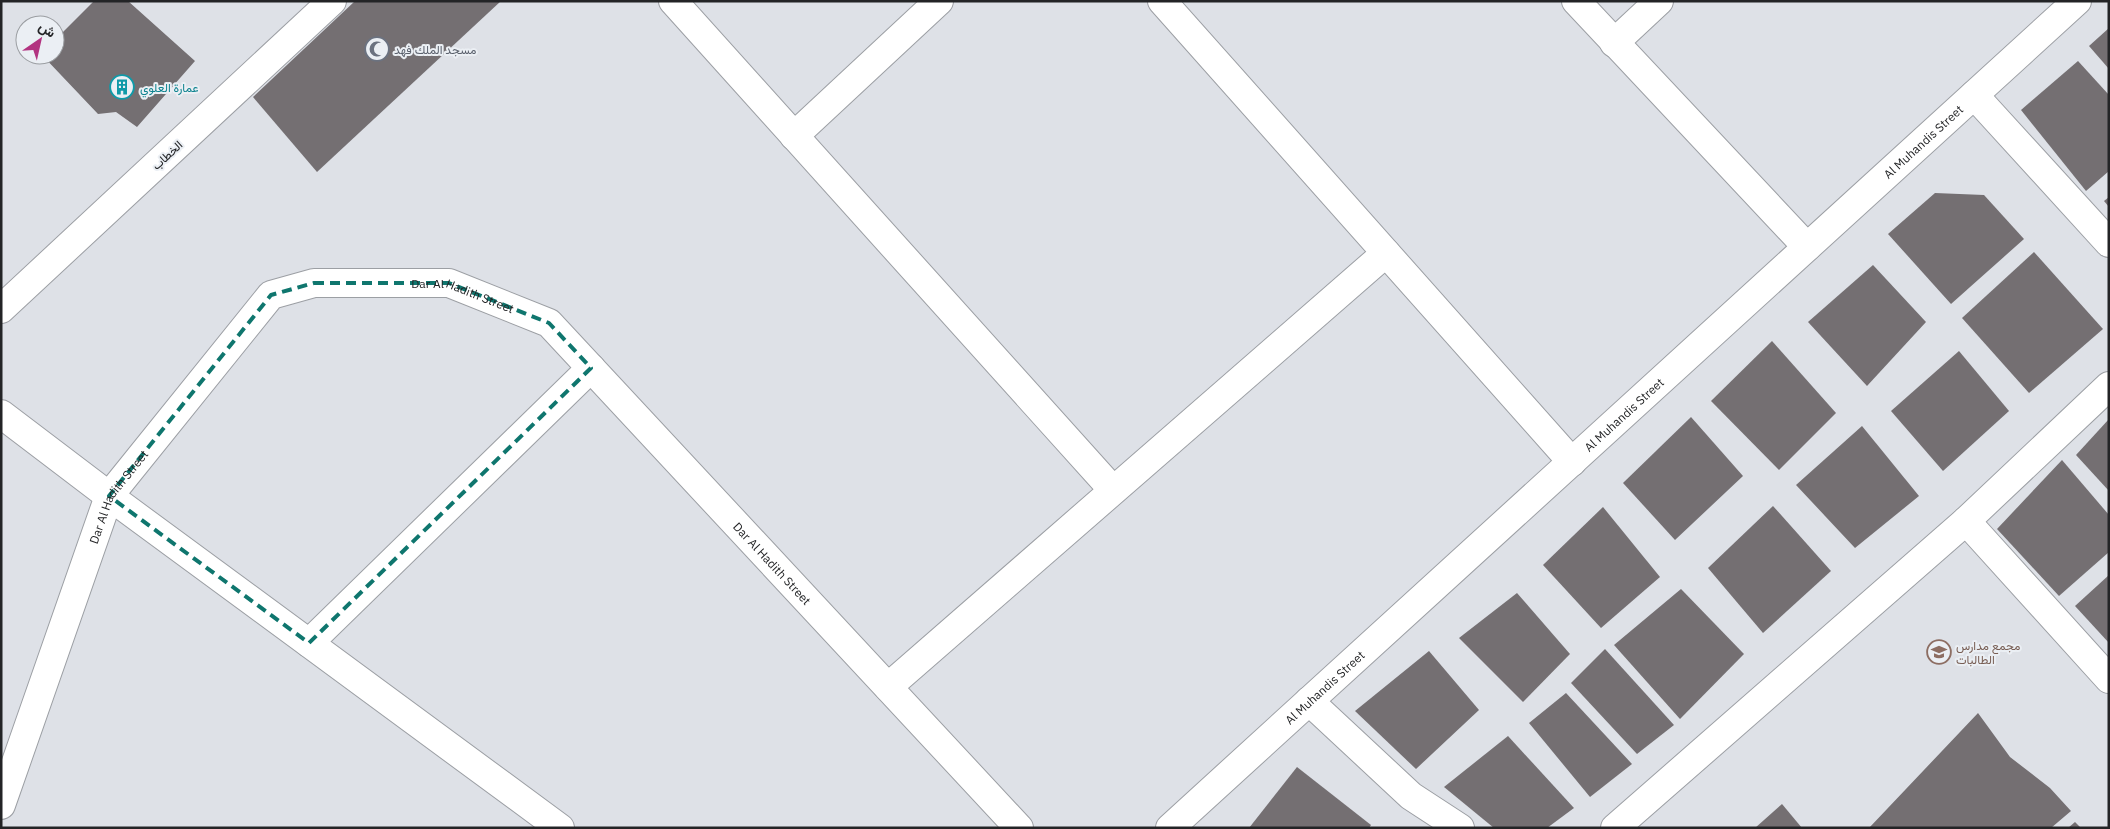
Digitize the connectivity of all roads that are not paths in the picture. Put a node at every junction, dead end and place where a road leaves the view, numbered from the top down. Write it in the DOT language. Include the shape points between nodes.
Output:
graph roads {
  1 [pos="332,1"];
  2 [pos="673,1"];
  3 [pos="939,1"];
  4 [pos="1162,1"];
  5 [pos="1576,1"];
  6 [pos="1659,1"];
  7 [pos="2077,1"];
  8 [pos="1614,43"];
  9 [pos="1974,95"];
  10 [pos="794,136"];
  11 [pos="2109,243"];
  12 [pos="1807,247"];
  13 [pos="1386,253"];
  14 [pos="1,309"];
  15 [pos="591,368"];
  16 [pos="2109,386"];
  17 [pos="1,414"];
  18 [pos="1572,462"];
  19 [pos="1113,490"];
  20 [pos="108,496"];
  21 [pos="1966,521"];
  22 [pos="309,643"];
  23 [pos="2109,679"];
  24 [pos="888,687"];
  25 [pos="1309,701"];
  26 [pos="1,805"];
  27 [pos="560,828"];
  28 [pos="1019,828"];
  29 [pos="1170,828"];
  30 [pos="1460,828"];
  31 [pos="1615,828"];
  1 -- 14 [label="street, الخطاب"];
  2 -- 10 [label="street"];
  3 -- 10 [label="street"];
  4 -- 13 [label="street"];
  5 -- 8 [label="street"];
  6 -- 8 [label="street"];
  7 -- 9 [label="street, Al Muhandis Street"];
  8 -- 12 [label="street"];
  9 -- 11 [label="street"];
  9 -- 12 [label="street, Al Muhandis Street"];
  10 -- 19 [label="street"];
  12 -- 18 [label="street, Al Muhandis Street"];
  13 -- 18 [label="street"];
  13 -- 19 [label="street"];
  15 -- 20 [label="street, Dar Al Hadith Street" via="549,323 449,283 314,283 272,295"];
  15 -- 22 [label="street"];
  15 -- 24 [label="street, Dar Al Hadith Street"];
  16 -- 21 [label="street"];
  17 -- 20 [label="street"];
  18 -- 25 [label="street, Al Muhandis Street"];
  19 -- 24 [label="street"];
  20 -- 22 [label="street"];
  20 -- 26 [label="street, Dar Al Hadith Street"];
  21 -- 23 [label="street"];
  21 -- 31 [label="street"];
  22 -- 27 [label="street"];
  24 -- 28 [label="street, Dar Al Hadith Street"];
  25 -- 29 [label="street, Al Muhandis Street"];
  25 -- 30 [label="street" via="1411,796"];
}
